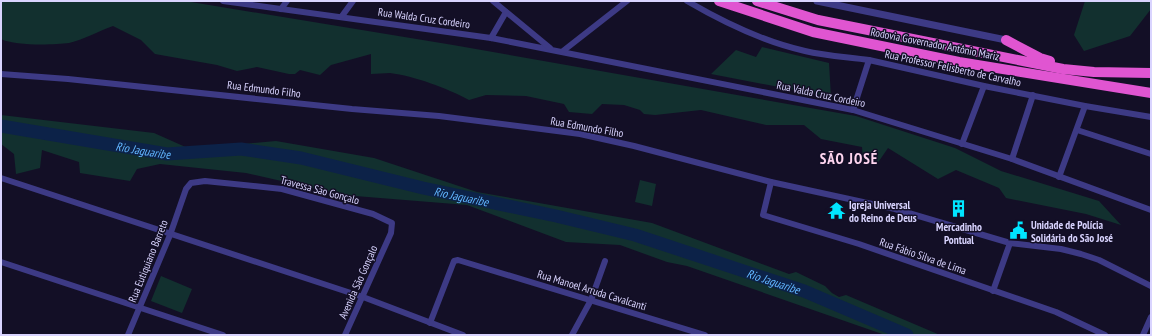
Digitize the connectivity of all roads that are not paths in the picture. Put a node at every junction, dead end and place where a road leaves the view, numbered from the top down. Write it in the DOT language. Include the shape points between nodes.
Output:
graph roads {
  1 [pos="223,1"];
  2 [pos="287,1"];
  3 [pos="353,1"];
  4 [pos="493,1"];
  5 [pos="627,1"];
  6 [pos="687,1"];
  7 [pos="719,1"];
  8 [pos="757,1"];
  9 [pos="817,1"];
  10 [pos="830,2"];
  11 [pos="281,10"];
  12 [pos="506,12"];
  13 [pos="342,16"];
  14 [pos="492,38"];
  15 [pos="1006,40"];
  16 [pos="551,49"];
  17 [pos="563,51"];
  18 [pos="869,60"];
  19 [pos="1094,72"];
  20 [pos="1151,73"];
  21 [pos="1,74"];
  22 [pos="984,86"];
  23 [pos="1151,93"];
  24 [pos="1033,95"];
  25 [pos="1085,106"];
  26 [pos="853,110"];
  27 [pos="1151,117"];
  28 [pos="1077,130"];
  29 [pos="962,144"];
  30 [pos="1151,154"];
  31 [pos="1012,160"];
  32 [pos="1059,177"];
  33 [pos="1,178"];
  34 [pos="771,182"];
  35 [pos="184,194"];
  36 [pos="1151,210"];
  37 [pos="170,235"];
  38 [pos="389,237"];
  39 [pos="1010,243"];
  40 [pos="605,261"];
  41 [pos="1,262"];
  42 [pos="1151,286"];
  43 [pos="992,291"];
  44 [pos="362,297"];
  45 [pos="591,300"];
  46 [pos="140,306"];
  47 [pos="1151,317"];
  48 [pos="430,323"];
  49 [pos="128,335"];
  50 [pos="223,335"];
  51 [pos="345,335"];
  52 [pos="463,335"];
  53 [pos="572,335"];
  54 [pos="705,335"];
  55 [pos="1105,335"];
  56 [pos="1143,335"];
  1 -- 11 [label="street, Rua Walda Cruz Cordeiro"];
  2 -- 11 [label="street"];
  3 -- 13 [label="street"];
  4 -- 12 [label="street, Rua Valda Cruz Cordeiro"];
  5 -- 17 [label="street"];
  6 -- 18 [label="street" via="729,23 787,46"];
  7 -- 23 [label="highway, Rodovia Governador Antônio Mariz" via="813,32 959,62"];
  8 -- 19 [label="highway, Rodovia Governador Antônio Mariz" via="818,20 1062,69"];
  9 -- 10 [label="street"];
  10 -- 15 [label="street"];
  11 -- 13 [label="street, Rua Walda Cruz Cordeiro"];
  12 -- 14 [label="street"];
  12 -- 16 [label="street, Rua Valda Cruz Cordeiro"];
  13 -- 14 [label="street, Rua Walda Cruz Cordeiro"];
  14 -- 16 [label="street, Rua Walda Cruz Cordeiro"];
  15 -- 19 [label="highway" via="1040,58"];
  16 -- 17 [label="street, Rua Valda Cruz Cordeiro"];
  17 -- 26 [label="street, Rua Valda Cruz Cordeiro"];
  18 -- 22 [label="street, Rua Professor Felisberto de Carvalho"];
  18 -- 26 [label="street, Rua Professor Felisberto de Carvalho"];
  19 -- 20 [label="highway, Rodovia Governador Antônio Mariz"];
  21 -- 34 [label="street, Rua Edmundo Filho" via="439,116 580,134"];
  22 -- 24 [label="street, Rua Professor Felisberto de Carvalho"];
  22 -- 29 [label="street"];
  24 -- 25 [label="street, Rua Professor Felisberto de Carvalho"];
  24 -- 31 [label="street"];
  25 -- 27 [label="street, Rua Professor Felisberto de Carvalho"];
  25 -- 28 [label="street"];
  26 -- 29 [label="street, Rua Valda Cruz Cordeiro"];
  28 -- 30 [label="street"];
  28 -- 32 [label="street"];
  29 -- 31 [label="street, Rua Valda Cruz Cordeiro"];
  31 -- 32 [label="street, Rua Valda Cruz Cordeiro"];
  32 -- 36 [label="street, Rua Valda Cruz Cordeiro"];
  33 -- 37 [label="street"];
  34 -- 39 [label="street, Rua Edmundo Filho" via="895,210"];
  34 -- 43 [label="street, Rua Fábio Silva de Lima" via="763,215 860,244"];
  35 -- 37 [label="street, Rua Eutiquiano Barreto"];
  35 -- 38 [label="street, Travessa São Gonçalo" via="191,183 205,181 282,189 385,218 393,225"];
  37 -- 44 [label="street"];
  37 -- 46 [label="street, Rua Eutiquiano Barreto"];
  38 -- 44 [label="street, Avenida São Gonçalo"];
  39 -- 42 [label="street, Rua Edmundo Filho" via="1081,254 1099,260"];
  39 -- 43 [label="street"];
  40 -- 45 [label="street"];
  41 -- 46 [label="street"];
  43 -- 55 [label="street, Rua Fábio Silva de Lima" via="1056,312"];
  44 -- 48 [label="street"];
  44 -- 51 [label="street, Avenida São Gonçalo"];
  45 -- 48 [label="street, Rua Manoel Arruda Cavalcanti" via="458,260 452,264"];
  45 -- 53 [label="street"];
  45 -- 54 [label="street, Rua Manoel Arruda Cavalcanti"];
  46 -- 49 [label="street, Rua Eutiquiano Barreto"];
  46 -- 50 [label="street"];
  47 -- 56 [label="street"];
  48 -- 52 [label="street"];
}
